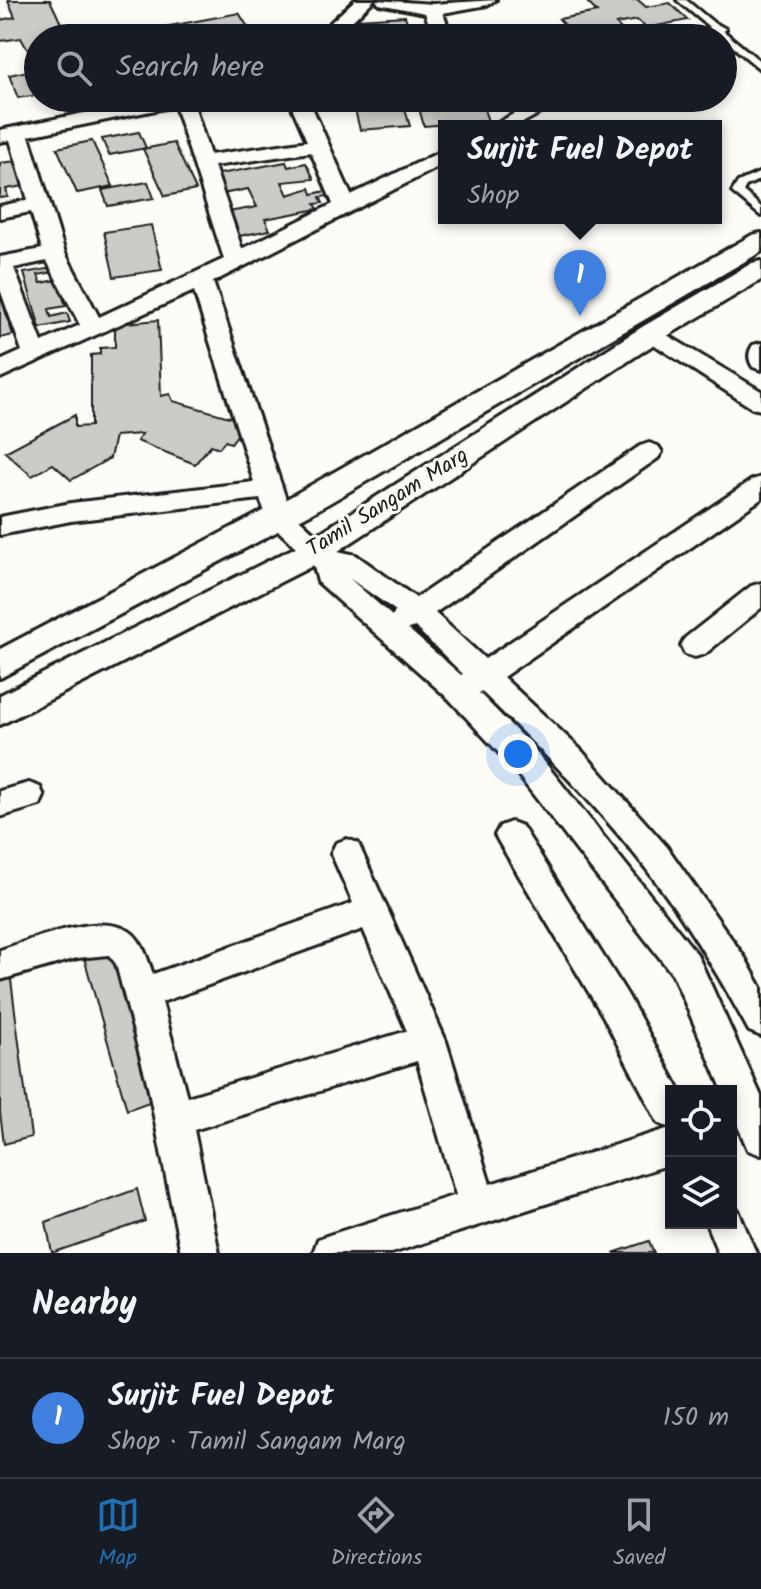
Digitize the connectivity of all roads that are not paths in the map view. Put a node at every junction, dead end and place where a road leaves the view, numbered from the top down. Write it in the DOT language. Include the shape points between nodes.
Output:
graph roads {
  1 [pos="365,0"];
  2 [pos="385,0"];
  3 [pos="487,0"];
  4 [pos="681,0"];
  5 [pos="433,9"];
  6 [pos="339,24"];
  7 [pos="438,24"];
  8 [pos="711,24"];
  9 [pos="737,46"];
  10 [pos="761,67"];
  11 [pos="121,112"];
  12 [pos="188,112"];
  13 [pos="304,112"];
  14 [pos="9,135"];
  15 [pos="319,145"];
  16 [pos="438,159"];
  17 [pos="203,162"];
  18 [pos="761,175"];
  19 [pos="38,204"];
  20 [pos="345,206"];
  21 [pos="0,212"];
  22 [pos="761,213"];
  23 [pos="761,241"];
  24 [pos="54,253"];
  25 [pos="235,260"];
  26 [pos="1,264"];
  27 [pos="761,269"];
  28 [pos="201,279"];
  29 [pos="93,327"];
  30 [pos="652,333"];
  31 [pos="761,350"];
  32 [pos="35,354"];
  33 [pos="761,362"];
  34 [pos="0,370"];
  35 [pos="756,391"];
  36 [pos="649,452"];
  37 [pos="761,486"];
  38 [pos="274,502"];
  39 [pos="0,526"];
  40 [pos="321,555"];
  41 [pos="761,593"];
  42 [pos="418,613"];
  43 [pos="389,628"];
  44 [pos="695,646"];
  45 [pos="0,665"];
  46 [pos="471,683"];
  47 [pos="0,711"];
  48 [pos="511,835"];
  49 [pos="347,853"];
  50 [pos="372,911"];
  51 [pos="0,965"];
  52 [pos="143,993"];
  53 [pos="761,1020"];
  54 [pos="429,1041"];
  55 [pos="665,1100"];
  56 [pos="172,1119"];
  57 [pos="752,1124"];
  58 [pos="665,1148"];
  59 [pos="478,1207"];
  60 [pos="727,1229"];
  61 [pos="200,1253"];
  62 [pos="332,1253"];
  63 [pos="737,1253"];
  1 -- 6 [label="street"];
  2 -- 5 [label="street"];
  3 -- 5 [label="street"];
  4 -- 8 [label="lane"];
  5 -- 7 [label="street"];
  9 -- 10 [label="lane"];
  11 -- 14 [label="street"];
  12 -- 17 [label="street"];
  13 -- 15 [label="street"];
  14 -- 19 [label="street"];
  15 -- 17 [label="street"];
  15 -- 20 [label="street"];
  16 -- 20 [label="street"];
  17 -- 25 [label="street"];
  18 -- 22 [label="lane" via="737,192"];
  19 -- 21 [label="street"];
  19 -- 24 [label="street"];
  20 -- 25 [label="street"];
  23 -- 38 [label="street, Tamil Sangam Marg"];
  24 -- 26 [label="street"];
  24 -- 29 [label="street"];
  25 -- 28 [label="street"];
  26 -- 32 [label="street"];
  27 -- 30 [label="street, Tamil Sangam Marg"];
  28 -- 29 [label="street"];
  28 -- 38 [label="street"];
  29 -- 32 [label="street"];
  30 -- 35 [label="street"];
  30 -- 40 [label="street, Tamil Sangam Marg"];
  31 -- 33 [label="street"];
  32 -- 34 [label="street"];
  36 -- 42 [label="street"];
  37 -- 46 [label="street"];
  38 -- 39 [label="street" via="71,512"];
  38 -- 40 [label="street"];
  38 -- 45 [label="street, Tamil Sangam Marg"];
  40 -- 42 [label="street" via="346,562"];
  40 -- 43 [label="street" via="328,575"];
  40 -- 47 [label="street, Tamil Sangam Marg"];
  41 -- 44 [label="street"];
  42 -- 43 [label="street"];
  42 -- 46 [label="street"];
  43 -- 46 [label="street"];
  46 -- 53 [label="street" via="570,759 656,857 733,969"];
  46 -- 57 [label="street" via="685,965"];
  48 -- 55 [label="street" via="615,1005"];
  49 -- 50 [label="street"];
  50 -- 52 [label="street"];
  50 -- 54 [label="street"];
  51 -- 52 [label="street" via="92,941 120,942 128,948"];
  52 -- 56 [label="street"];
  54 -- 56 [label="street"];
  54 -- 59 [label="street"];
  56 -- 61 [label="street"];
  58 -- 59 [label="street"];
  59 -- 62 [label="street"];
  60 -- 63 [label="street"];
}
